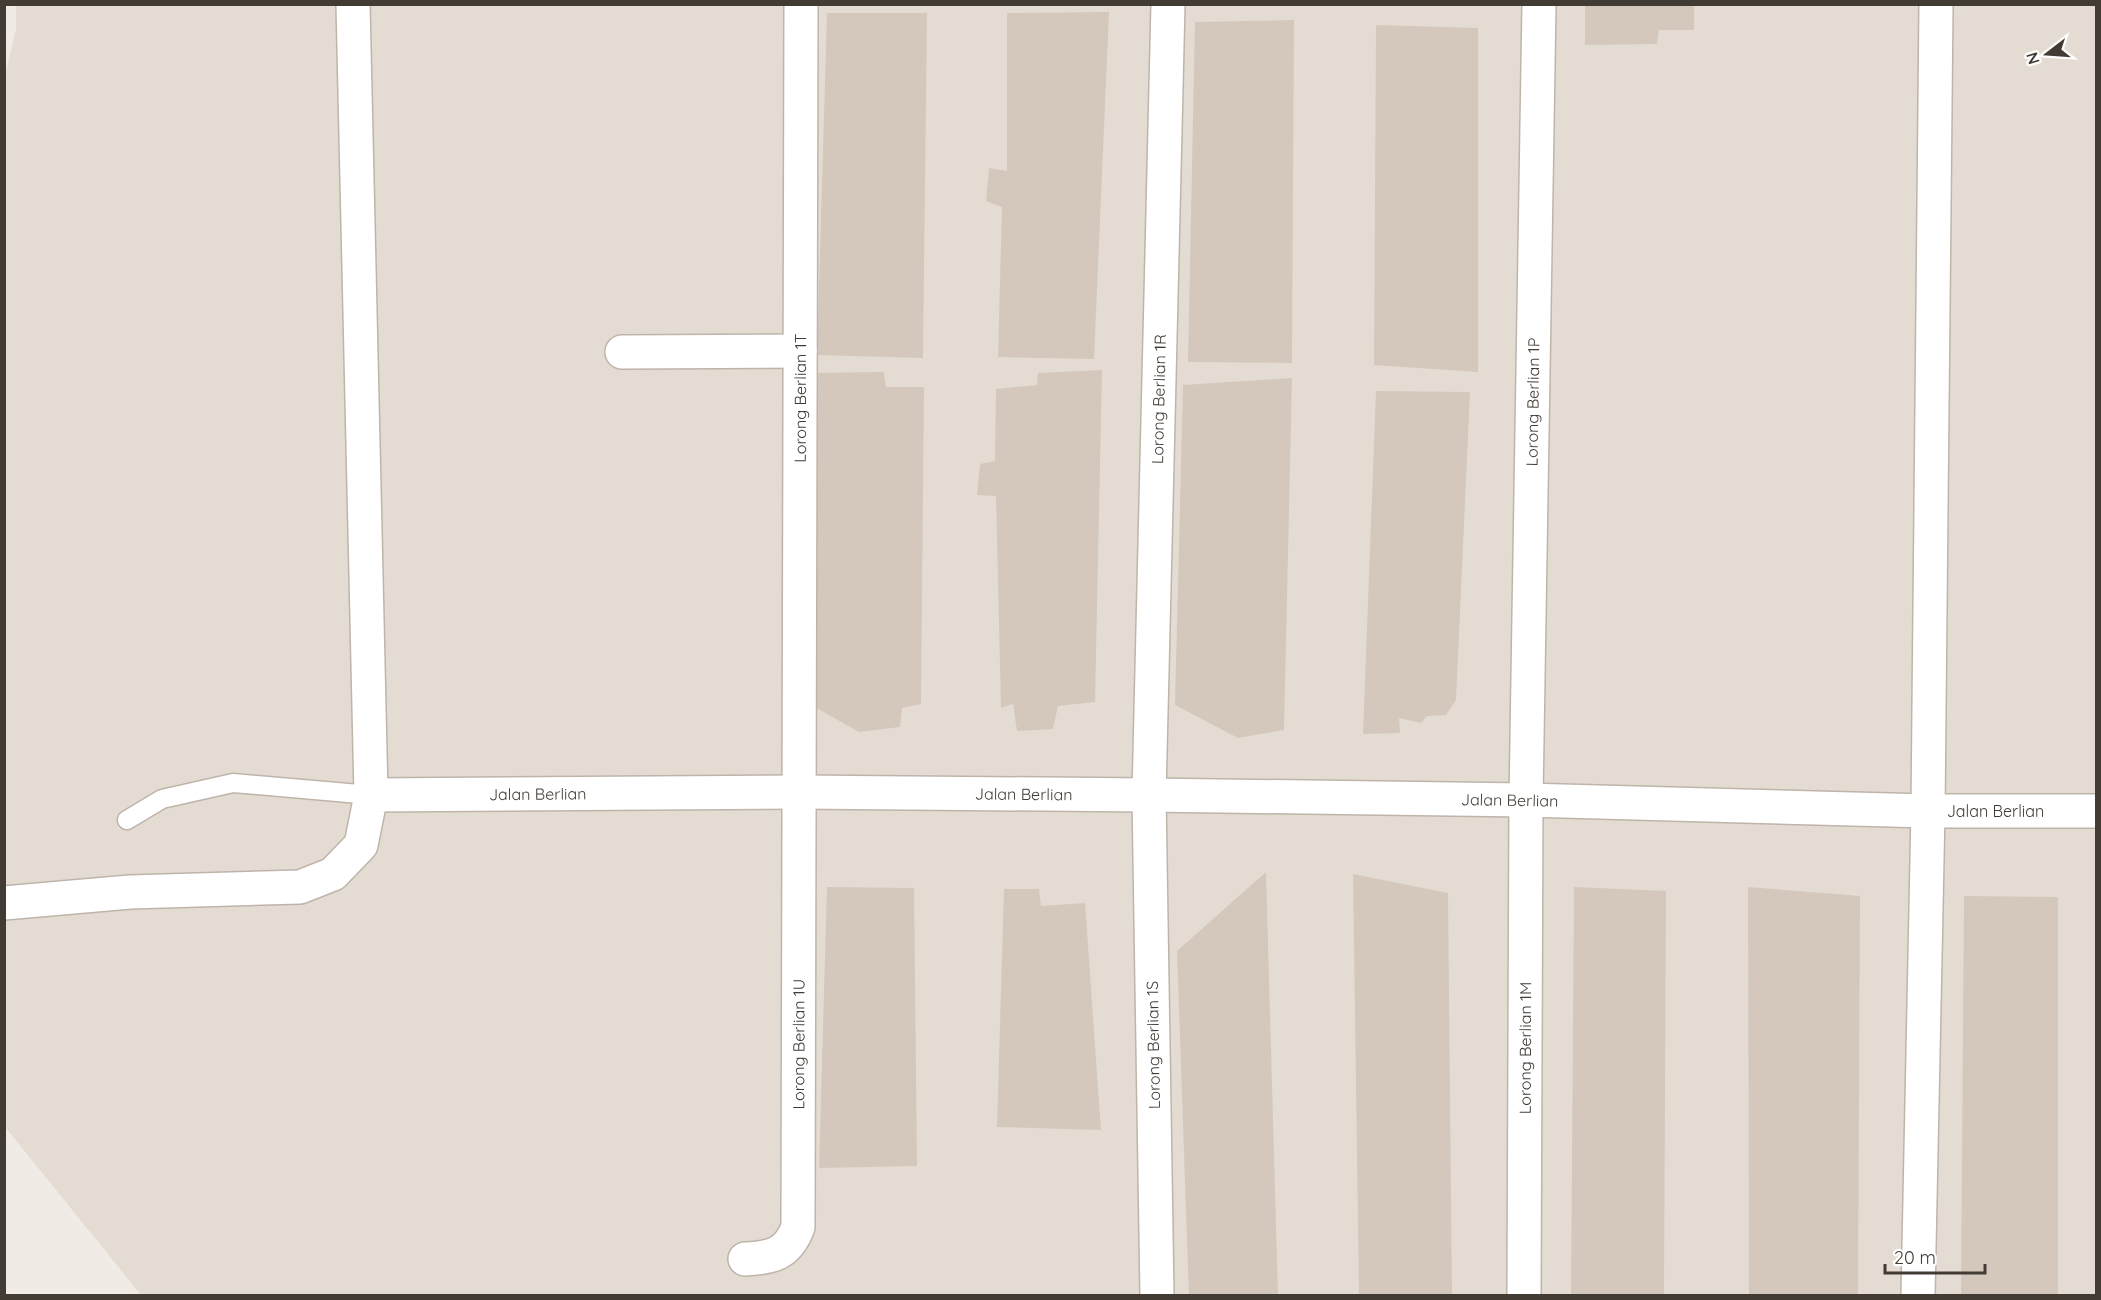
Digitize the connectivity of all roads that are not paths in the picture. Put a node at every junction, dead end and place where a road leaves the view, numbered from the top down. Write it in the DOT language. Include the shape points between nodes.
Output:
graph roads {
  1 [pos="353,4"];
  2 [pos="801,4"];
  3 [pos="1168,4"];
  4 [pos="1539,4"];
  5 [pos="1936,4"];
  6 [pos="622,351"];
  7 [pos="801,351"];
  8 [pos="799,792"];
  9 [pos="371,795"];
  10 [pos="1149,795"];
  11 [pos="1526,800"];
  12 [pos="1928,811"];
  13 [pos="2097,811"];
  14 [pos="127,820"];
  15 [pos="4,903"];
  16 [pos="745,1259"];
  17 [pos="1157,1296"];
  18 [pos="1524,1296"];
  19 [pos="1918,1296"];
  1 -- 9 [label="street"];
  2 -- 7 [label="street, Lorong Berlian 1T"];
  3 -- 10 [label="street, Lorong Berlian 1R"];
  4 -- 11 [label="street, Lorong Berlian 1P"];
  5 -- 12 [label="street"];
  6 -- 7 [label="street"];
  7 -- 8 [label="street, Lorong Berlian 1T"];
  8 -- 9 [label="street, Jalan Berlian"];
  8 -- 10 [label="street, Jalan Berlian"];
  8 -- 16 [label="street, Lorong Berlian 1U" via="798,1227 788,1246 775,1256"];
  9 -- 14 [label="lane" via="233,783 162,800"];
  9 -- 15 [label="street" via="361,845 333,874 300,887 130,892"];
  10 -- 11 [label="street, Jalan Berlian"];
  10 -- 17 [label="street, Lorong Berlian 1S"];
  11 -- 12 [label="street, Jalan Berlian"];
  11 -- 18 [label="street, Lorong Berlian 1M"];
  12 -- 13 [label="street, Jalan Berlian"];
  12 -- 19 [label="street"];
}
